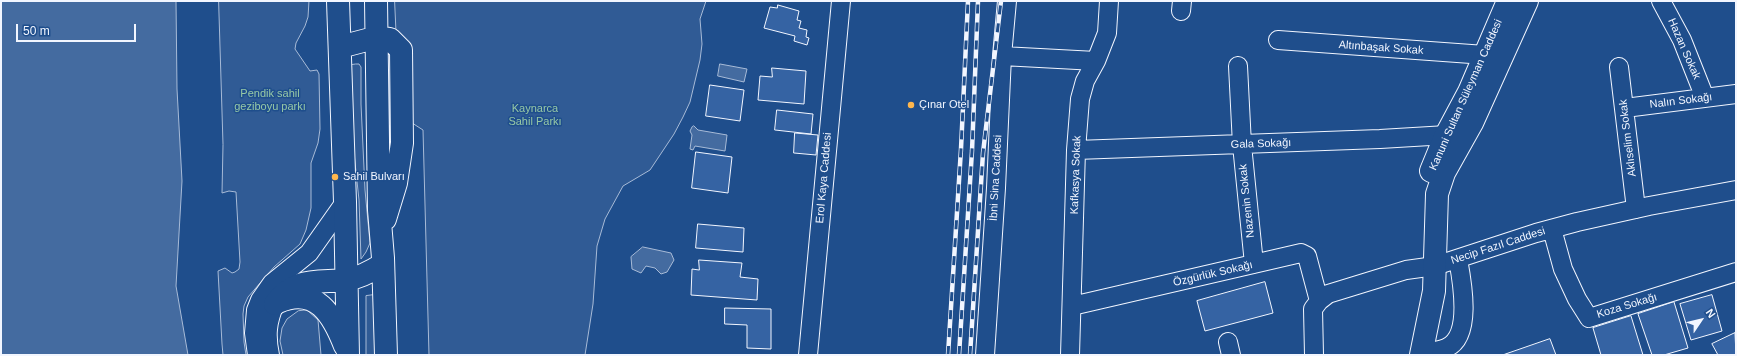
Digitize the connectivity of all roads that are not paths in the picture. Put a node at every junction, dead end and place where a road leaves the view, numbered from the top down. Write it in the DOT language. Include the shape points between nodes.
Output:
graph roads {
  1 [pos="338,1"];
  2 [pos="376,1"];
  3 [pos="841,1"];
  4 [pos="1007,1"];
  5 [pos="1110,1"];
  6 [pos="1508,1"];
  7 [pos="1527,1"];
  8 [pos="1661,1"];
  9 [pos="378,37"];
  10 [pos="1278,40"];
  11 [pos="340,48"];
  12 [pos="1485,55"];
  13 [pos="1002,56"];
  14 [pos="1096,61"];
  15 [pos="1238,66"];
  16 [pos="1619,67"];
  17 [pos="1736,94"];
  18 [pos="1705,98"];
  19 [pos="1625,108"];
  20 [pos="1447,134"];
  21 [pos="1242,145"];
  22 [pos="1076,150"];
  23 [pos="1736,190"];
  24 [pos="345,202"];
  25 [pos="1636,209"];
  26 [pos="1552,229"];
  27 [pos="1458,259"];
  28 [pos="383,264"];
  29 [pos="1254,264"];
  30 [pos="1429,268"];
  31 [pos="1736,272"];
  32 [pos="347,280"];
  33 [pos="1319,301"];
  34 [pos="275,304"];
  35 [pos="1072,306"];
  36 [pos="1417,354"];
  37 [pos="257,355"];
  38 [pos="270,355"];
  39 [pos="348,355"];
  40 [pos="386,355"];
  41 [pos="808,355"];
  42 [pos="985,355"];
  43 [pos="1070,355"];
  44 [pos="1314,355"];
  1 -- 11 [label="main road"];
  2 -- 9 [label="main road"];
  3 -- 41 [label="street, Erol Kaya Caddesi"];
  4 -- 13 [label="street, İbni Sina Caddesi"];
  5 -- 14 [label="street, Kafkasya Sokak" via="1107,33"];
  6 -- 12 [label="main road, Kanuni Sultan Süleyman Caddesi"];
  7 -- 30 [label="main road, Kanuni Sultan Süleyman Caddesi" via="1481,104 1444,173 1437,194"];
  8 -- 18 [label="street, Hazan Sokak" via="1682,40"];
  9 -- 11 [label="main road"];
  9 -- 28 [label="main road" via="390,39 401,50 402,83 402,143 396,183 381,236"];
  10 -- 12 [label="street, Altınbaşak Sokak"];
  11 -- 24 [label="main road"];
  12 -- 20 [label="main road, Kanuni Sultan Süleyman Caddesi"];
  13 -- 14 [label="street"];
  13 -- 42 [label="street, İbni Sina Caddesi"];
  14 -- 22 [label="street, Kafkasya Sokak" via="1085,80 1080,99"];
  15 -- 21 [label="street, Nazenin Sokak"];
  16 -- 19 [label="street, Aklıselim Sokak"];
  17 -- 18 [label="street, Nalın Sokağı"];
  18 -- 19 [label="street, Nalın Sokağı"];
  19 -- 25 [label="street, Aklıselim Sokak"];
  20 -- 21 [label="street, Gala Sokağı"];
  20 -- 30 [label="main road, Kanuni Sultan Süleyman Caddesi" via="1428,177 1424,199"];
  21 -- 22 [label="street, Gala Sokağı"];
  21 -- 29 [label="street, Nazenin Sokak"];
  22 -- 35 [label="street, Kafkasya Sokak"];
  23 -- 25 [label="street, Necip Fazıl Caddesi"];
  24 -- 32 [label="main road"];
  24 -- 37 [label="street" via="309,253 272,283 260,300 256,310 254,333"];
  25 -- 26 [label="street, Necip Fazıl Caddesi"];
  26 -- 27 [label="street, Necip Fazıl Caddesi"];
  26 -- 31 [label="street, Koza Sokağı" via="1563,270 1589,318"];
  27 -- 30 [label="street, Necip Fazıl Caddesi"];
  27 -- 36 [label="street" via="1463,284 1463,320 1459,334 1446,348"];
  28 -- 32 [label="main road" via="368,273"];
  28 -- 40 [label="main road"];
  29 -- 33 [label="street, Özgürlük Sokağı" via="1301,253 1307,256"];
  29 -- 35 [label="street, Özgürlük Sokağı"];
  30 -- 33 [label="street, Necip Fazıl Caddesi" via="1406,270 1328,294"];
  30 -- 36 [label="main road, Kanuni Sultan Süleyman Caddesi" via="1420,298"];
  32 -- 34 [label="main road" via="300,284 285,292"];
  32 -- 39 [label="main road"];
  33 -- 44 [label="street" via="1313,309"];
  34 -- 38 [label="street" via="267,324 266,337"];
  34 -- 39 [label="main road" via="289,298 300,297 320,304 335,322"];
  35 -- 43 [label="street, Kafkasya Sokak"];
}
